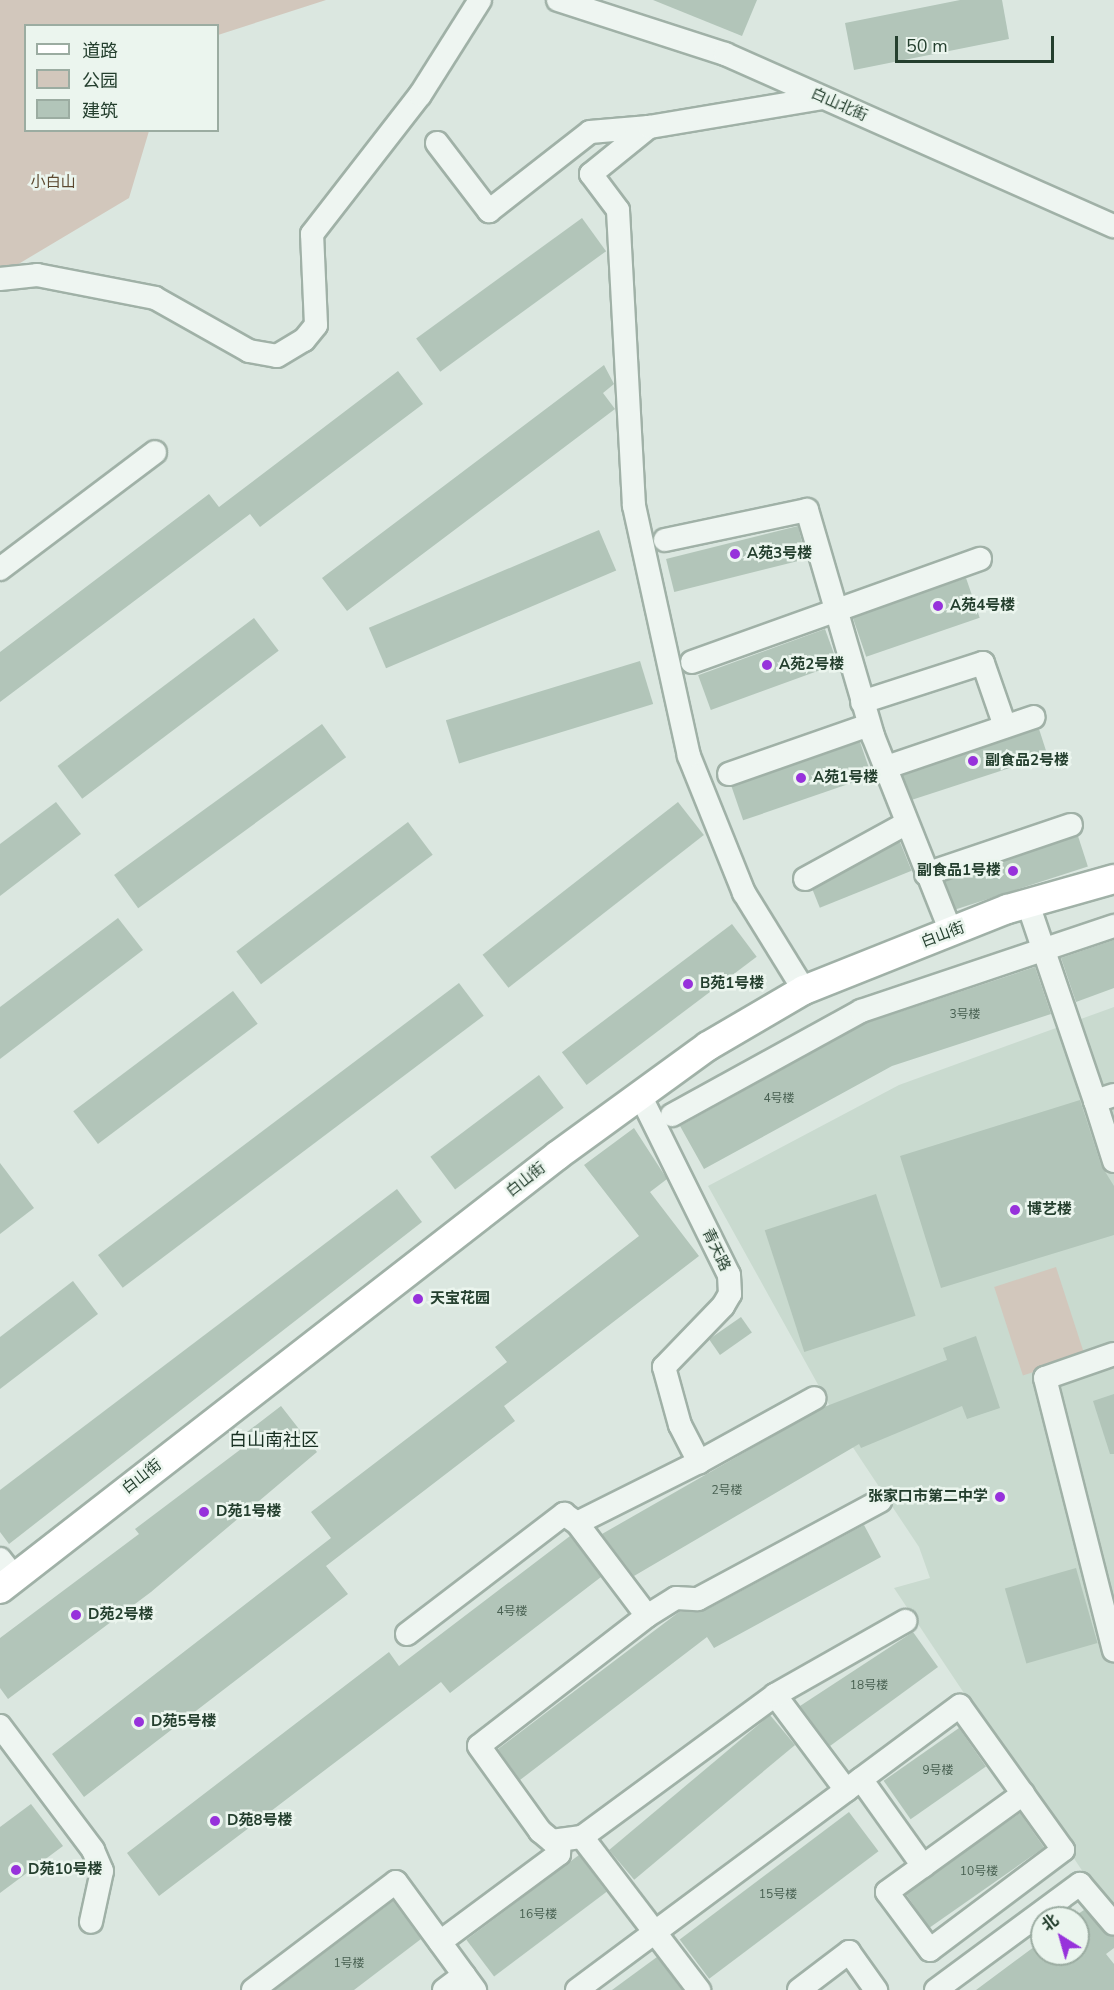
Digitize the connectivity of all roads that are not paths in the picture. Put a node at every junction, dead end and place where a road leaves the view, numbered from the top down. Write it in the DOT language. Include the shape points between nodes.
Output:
graph roads {
  1 [pos="480,0"];
  2 [pos="558,0"];
  3 [pos="823,98"];
  4 [pos="649,127"];
  5 [pos="437,143"];
  6 [pos="1114,226"];
  7 [pos="0,279"];
  8 [pos="154,453"];
  9 [pos="664,540"];
  10 [pos="980,559"];
  11 [pos="0,569"];
  12 [pos="835,610"];
  13 [pos="692,662"];
  14 [pos="862,702"];
  15 [pos="1034,717"];
  16 [pos="869,725"];
  17 [pos="1005,726"];
  18 [pos="884,768"];
  19 [pos="729,774"];
  20 [pos="905,824"];
  21 [pos="1071,825"];
  22 [pos="927,874"];
  23 [pos="805,879"];
  24 [pos="1114,879"];
  25 [pos="1028,904"];
  26 [pos="1114,926"];
  27 [pos="951,932"];
  28 [pos="1043,949"];
  29 [pos="804,990"];
  30 [pos="640,1095"];
  31 [pos="1104,1098"];
  32 [pos="672,1115"];
  33 [pos="1114,1161"];
  34 [pos="1114,1354"];
  35 [pos="815,1398"];
  36 [pos="699,1462"];
  37 [pos="880,1501"];
  38 [pos="577,1523"];
  39 [pos="5,1575"];
  40 [pos="647,1616"];
  41 [pos="905,1621"];
  42 [pos="407,1635"];
  43 [pos="1114,1650"];
  44 [pos="775,1695"];
  45 [pos="0,1726"];
  46 [pos="853,1785"];
  47 [pos="1023,1794"];
  48 [pos="571,1839"];
  49 [pos="923,1866"];
  50 [pos="91,1922"];
  51 [pos="1114,1924"];
  52 [pos="655,1932"];
  53 [pos="440,1942"];
  54 [pos="470,1982"];
  55 [pos="254,1990"];
  56 [pos="444,1990"];
  57 [pos="577,1990"];
  58 [pos="699,1990"];
  59 [pos="799,1990"];
  60 [pos="876,1990"];
  61 [pos="936,1990"];
  1 -- 7 [label="street" via="420,95 312,234 316,325 304,340 278,356 249,351 155,298 37,275"];
  2 -- 3 [label="street, 白山北街" via="725,54"];
  3 -- 4 [label="street"];
  3 -- 6 [label="street, 白山北街"];
  4 -- 5 [label="street" via="590,132 489,211"];
  4 -- 29 [label="street" via="591,174 618,210 634,506 689,756 713,827 744,893"];
  8 -- 11 [label="street"];
  9 -- 12 [label="street" via="807,510"];
  10 -- 12 [label="street"];
  12 -- 13 [label="street"];
  12 -- 14 [label="street"];
  14 -- 16 [label="street"];
  14 -- 17 [label="street" via="983,663"];
  15 -- 17 [label="street"];
  16 -- 18 [label="street"];
  16 -- 19 [label="street"];
  17 -- 18 [label="street"];
  18 -- 20 [label="street"];
  20 -- 22 [label="street"];
  20 -- 23 [label="street"];
  21 -- 22 [label="street"];
  22 -- 27 [label="street"];
  24 -- 25 [label="main road, 白山街"];
  25 -- 27 [label="main road, 白山街"];
  25 -- 28 [label="street"];
  26 -- 28 [label="street"];
  27 -- 29 [label="main road, 白山街"];
  28 -- 31 [label="street"];
  28 -- 32 [label="street" via="861,1011"];
  29 -- 30 [label="main road, 白山街" via="708,1046"];
  30 -- 36 [label="street, 青天路" via="729,1275 730,1294 723,1306 664,1367 680,1425"];
  30 -- 39 [label="main road, 白山街"];
  31 -- 33 [label="street"];
  34 -- 43 [label="street" via="1045,1378"];
  35 -- 36 [label="street"];
  36 -- 38 [label="street"];
  37 -- 40 [label="street" via="698,1599 676,1598"];
  38 -- 40 [label="street"];
  38 -- 42 [label="street" via="564,1514"];
  40 -- 48 [label="street" via="479,1746 540,1832"];
  41 -- 44 [label="street"];
  44 -- 46 [label="street"];
  44 -- 48 [label="street"];
  45 -- 50 [label="street" via="93,1850 102,1871"];
  46 -- 47 [label="street" via="960,1706"];
  46 -- 49 [label="street"];
  46 -- 52 [label="street"];
  47 -- 49 [label="street"];
  47 -- 49 [label="street" via="1063,1850 930,1950 887,1892"];
  48 -- 52 [label="street"];
  48 -- 53 [label="street" via="559,1854"];
  51 -- 61 [label="street" via="1080,1884"];
  52 -- 57 [label="street"];
  52 -- 58 [label="street"];
  53 -- 54 [label="street"];
  53 -- 55 [label="street" via="396,1882"];
  54 -- 56 [label="street"];
  59 -- 60 [label="street" via="849,1952"];
}
